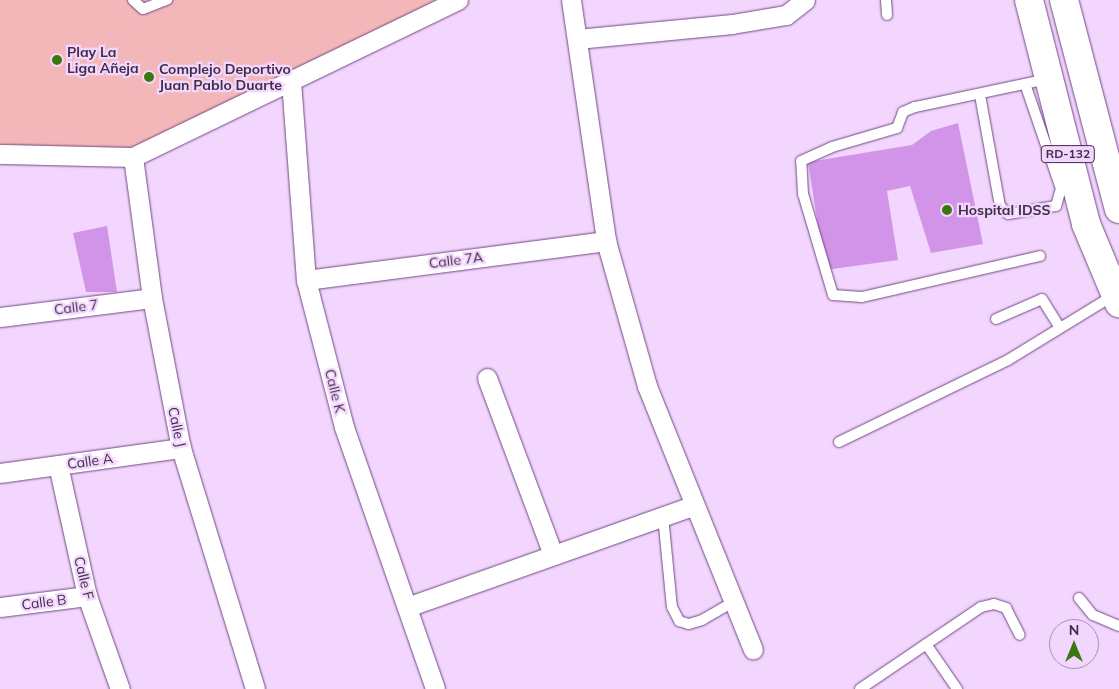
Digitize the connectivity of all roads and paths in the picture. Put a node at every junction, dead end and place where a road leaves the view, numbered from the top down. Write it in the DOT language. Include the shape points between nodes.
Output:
graph roads {
  1 [pos="133,0"];
  2 [pos="167,0"];
  3 [pos="458,0"];
  4 [pos="571,0"];
  5 [pos="805,0"];
  6 [pos="886,0"];
  7 [pos="1029,0"];
  8 [pos="1064,0"];
  9 [pos="887,15"];
  10 [pos="577,38"];
  11 [pos="291,81"];
  12 [pos="1037,82"];
  13 [pos="980,95"];
  14 [pos="0,154"];
  15 [pos="133,157"];
  16 [pos="1119,209"];
  17 [pos="606,241"];
  18 [pos="1040,256"];
  19 [pos="306,280"];
  20 [pos="152,298"];
  21 [pos="1117,299"];
  22 [pos="0,316"];
  23 [pos="996,319"];
  24 [pos="1060,328"];
  25 [pos="487,378"];
  26 [pos="838,442"];
  27 [pos="181,448"];
  28 [pos="58,465"];
  29 [pos="0,473"];
  30 [pos="692,506"];
  31 [pos="662,516"];
  32 [pos="552,552"];
  33 [pos="88,596"];
  34 [pos="1079,598"];
  35 [pos="733,602"];
  36 [pos="0,607"];
  37 [pos="407,607"];
  38 [pos="1119,626"];
  39 [pos="1020,635"];
  40 [pos="926,644"];
  41 [pos="753,650"];
  42 [pos="120,689"];
  43 [pos="255,689"];
  44 [pos="435,689"];
  45 [pos="860,689"];
  46 [pos="957,689"];
  1 -- 2 [label="lane" via="143,9"];
  3 -- 11 [label="street"];
  4 -- 10 [label="street"];
  5 -- 10 [label="street" via="786,14 732,24"];
  6 -- 9 [label="lane"];
  7 -- 12 [label="main road, RD-132"];
  8 -- 16 [label="main road, RD-132"];
  10 -- 17 [label="street"];
  11 -- 15 [label="street"];
  11 -- 19 [label="street, Calle K"];
  12 -- 13 [label="lane"];
  12 -- 13 [label="lane" via="1061,189 1056,206 1008,214 1000,206"];
  12 -- 21 [label="main road, RD-132" via="1086,224"];
  13 -- 18 [label="lane" via="914,107 902,112 897,128 832,147 800,161 803,194 828,286 833,295 862,297"];
  14 -- 15 [label="street"];
  15 -- 20 [label="street, Calle J"];
  17 -- 19 [label="street, Calle 7A"];
  17 -- 30 [label="street" via="647,386"];
  19 -- 37 [label="street, Calle K" via="344,427"];
  20 -- 22 [label="street, Calle 7"];
  20 -- 27 [label="street, Calle J"];
  21 -- 24 [label="lane"];
  23 -- 24 [label="lane" via="1042,299"];
  24 -- 26 [label="lane" via="1008,360"];
  25 -- 32 [label="street"];
  27 -- 28 [label="street, Calle A"];
  27 -- 43 [label="street, Calle J"];
  28 -- 29 [label="street, Calle A"];
  28 -- 33 [label="street, Calle F"];
  30 -- 31 [label="street"];
  30 -- 35 [label="street"];
  31 -- 32 [label="street"];
  31 -- 35 [label="lane" via="672,607 679,621 688,624 702,620"];
  32 -- 37 [label="street"];
  33 -- 36 [label="street, Calle B"];
  33 -- 42 [label="street, Calle F"];
  34 -- 38 [label="lane" via="1093,615"];
  35 -- 41 [label="street"];
  37 -- 44 [label="street, Calle K"];
  39 -- 40 [label="lane" via="1006,608 994,604 967,615"];
  40 -- 45 [label="lane"];
  40 -- 46 [label="lane"];
}
